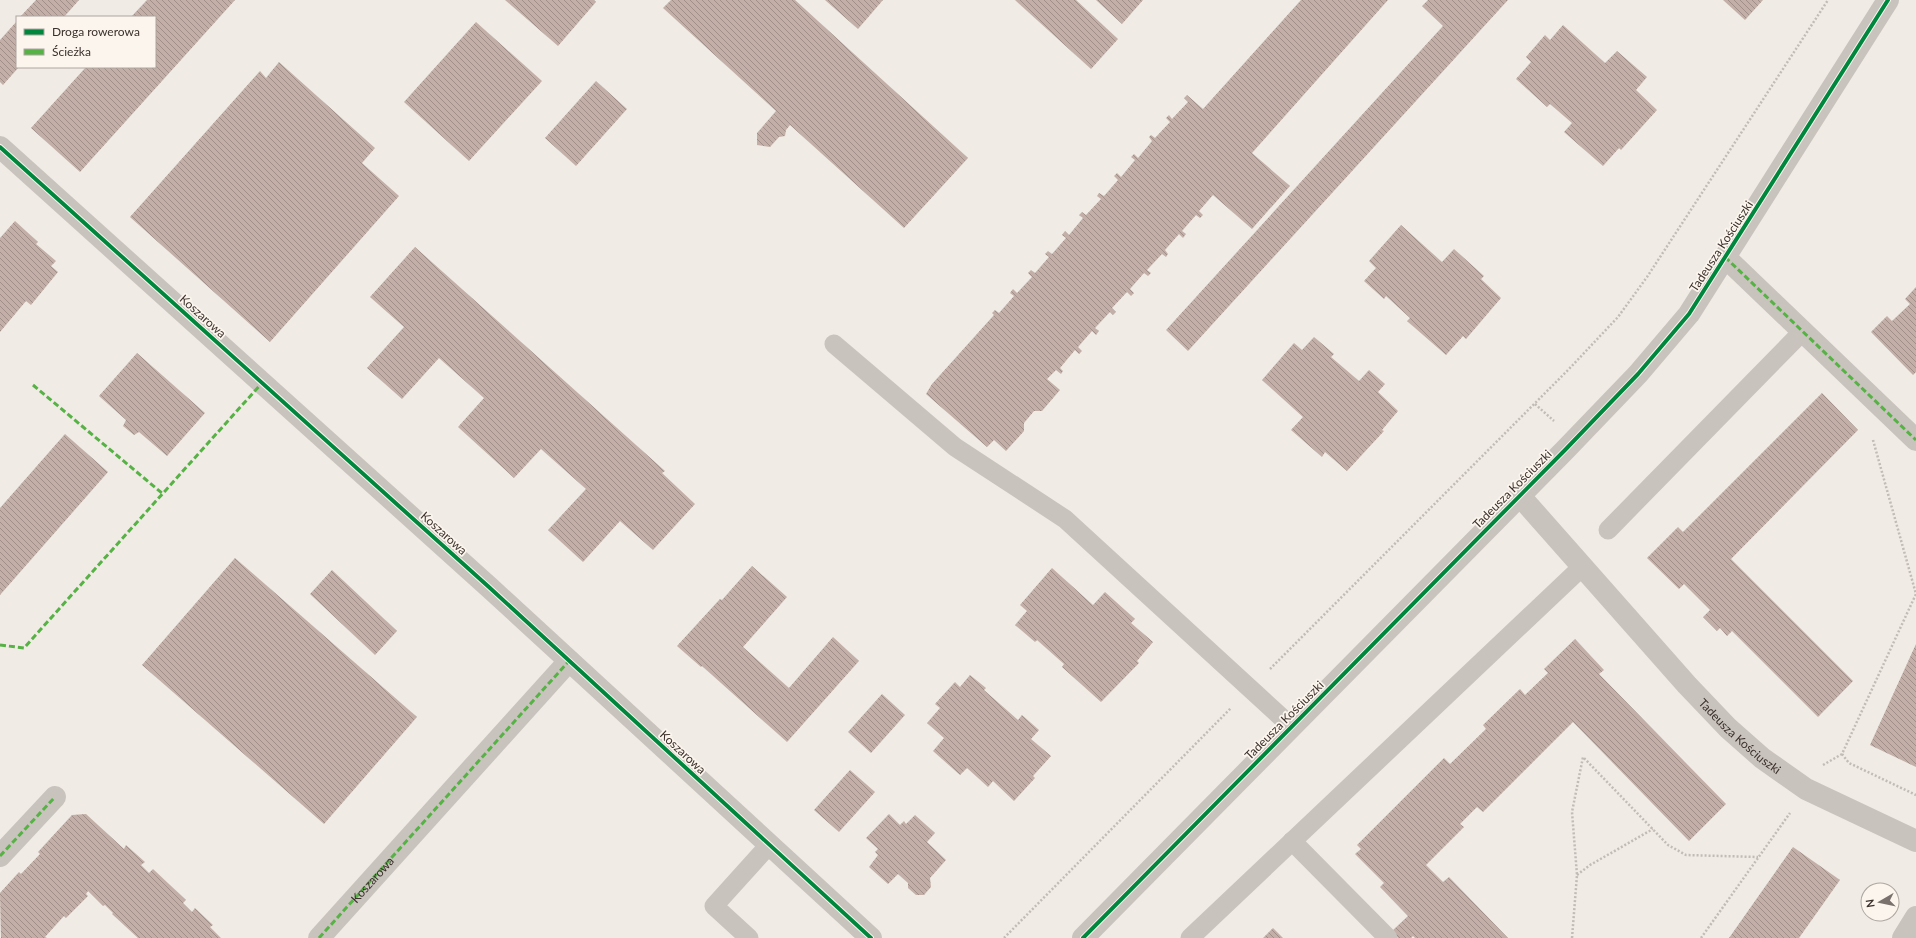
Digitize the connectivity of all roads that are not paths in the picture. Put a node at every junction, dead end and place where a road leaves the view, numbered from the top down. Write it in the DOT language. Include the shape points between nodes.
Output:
graph roads {
  1 [pos="1888,0"];
  2 [pos="0,147"];
  3 [pos="1725,256"];
  4 [pos="1803,331"];
  5 [pos="834,344"];
  6 [pos="1916,440"];
  7 [pos="1520,496"];
  8 [pos="1608,530"];
  9 [pos="1583,566"];
  10 [pos="569,661"];
  11 [pos="1292,727"];
  12 [pos="55,797"];
  13 [pos="1292,841"];
  14 [pos="1916,841"];
  15 [pos="769,845"];
  16 [pos="0,856"];
  17 [pos="1916,917"];
  18 [pos="320,938"];
  19 [pos="749,938"];
  20 [pos="871,938"];
  21 [pos="1083,938"];
  22 [pos="1190,938"];
  23 [pos="1388,938"];
  24 [pos="1903,938"];
  1 -- 3 [label="street, Tadeusza Kościuszki"];
  2 -- 10 [label="street, Koszarowa"];
  3 -- 4 [label="street"];
  3 -- 7 [label="street, Tadeusza Kościuszki" via="1689,314 1660,350"];
  4 -- 6 [label="street"];
  4 -- 8 [label="lane"];
  5 -- 11 [label="lane" via="955,447 1065,519"];
  7 -- 9 [label="street, Tadeusza Kościuszki"];
  7 -- 11 [label="street, Tadeusza Kościuszki"];
  9 -- 13 [label="lane"];
  9 -- 14 [label="street, Tadeusza Kościuszki" via="1687,685 1728,728 1762,758 1806,789"];
  10 -- 15 [label="street, Koszarowa"];
  10 -- 18 [label="street, Koszarowa"];
  11 -- 21 [label="street, Tadeusza Kościuszki"];
  12 -- 16 [label="street"];
  13 -- 22 [label="lane"];
  13 -- 23 [label="lane"];
  15 -- 19 [label="lane" via="714,906"];
  15 -- 20 [label="street, Koszarowa"];
  17 -- 24 [label="street"];
}
